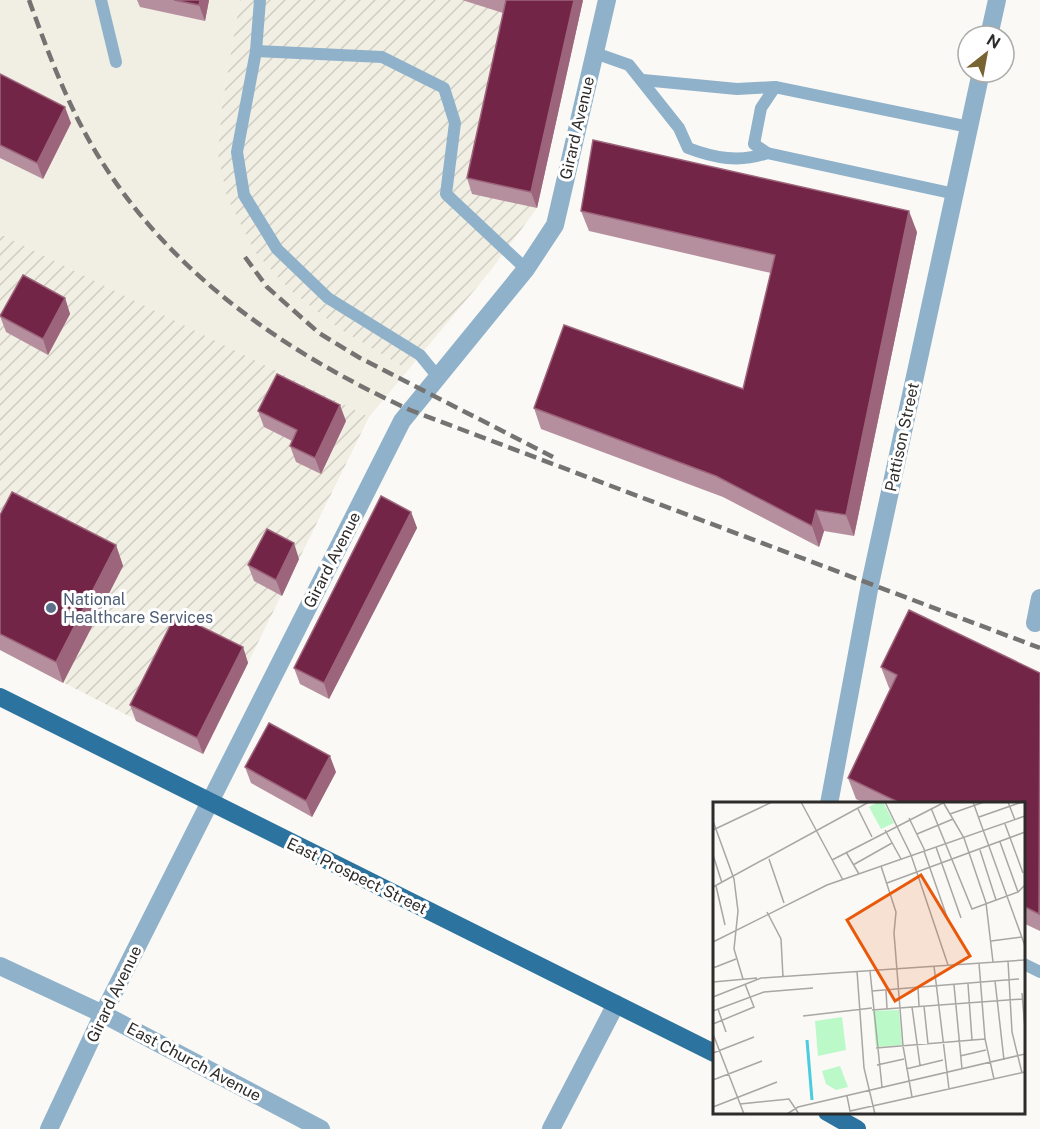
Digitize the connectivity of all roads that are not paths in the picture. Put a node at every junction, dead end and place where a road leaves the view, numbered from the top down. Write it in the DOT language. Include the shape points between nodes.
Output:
graph roads {
  1 [pos="101,0"];
  2 [pos="260,0"];
  3 [pos="607,0"];
  4 [pos="997,0"];
  5 [pos="992,24"];
  6 [pos="256,51"];
  7 [pos="595,53"];
  8 [pos="116,62"];
  9 [pos="643,80"];
  10 [pos="978,84"];
  11 [pos="775,87"];
  12 [pos="969,128"];
  13 [pos="767,153"];
  14 [pos="955,194"];
  15 [pos="526,269"];
  16 [pos="438,377"];
  17 [pos="1040,598"];
  18 [pos="1035,623"];
  19 [pos="0,697"];
  20 [pos="829,802"];
  21 [pos="209,803"];
  22 [pos="1025,965"];
  23 [pos="0,966"];
  24 [pos="1040,972"];
  25 [pos="616,1004"];
  26 [pos="103,1014"];
  27 [pos="713,1052"];
  28 [pos="829,1114"];
  29 [pos="49,1129"];
  30 [pos="320,1129"];
  31 [pos="551,1129"];
  32 [pos="857,1129"];
  1 -- 8 [label="lane"];
  2 -- 6 [label="lane"];
  3 -- 7 [label="street, Girard Avenue"];
  4 -- 5 [label="street"];
  6 -- 15 [label="lane" via="382,57 444,88 455,123 446,194"];
  6 -- 16 [label="lane" via="237,152 244,195 277,249 328,298 420,355"];
  7 -- 9 [label="lane" via="629,65"];
  7 -- 15 [label="street, Girard Avenue" via="555,225"];
  9 -- 11 [label="lane" via="737,89"];
  9 -- 13 [label="lane" via="679,128 688,148 733,159"];
  10 -- 12 [label="street, Pattison Street"];
  11 -- 12 [label="lane"];
  11 -- 13 [label="lane" via="761,108 753,144"];
  12 -- 14 [label="street, Pattison Street"];
  13 -- 14 [label="lane"];
  14 -- 20 [label="street, Pattison Street" via="870,584"];
  15 -- 16 [label="street, Girard Avenue"];
  16 -- 21 [label="street, Girard Avenue" via="402,421"];
  17 -- 18 [label="street"];
  19 -- 21 [label="main road, East Prospect Street"];
  21 -- 25 [label="main road, East Prospect Street"];
  21 -- 26 [label="street, Girard Avenue"];
  22 -- 24 [label="lane"];
  23 -- 26 [label="street, East Church Avenue"];
  25 -- 27 [label="main road, East Prospect Street"];
  25 -- 31 [label="street"];
  26 -- 29 [label="street, Girard Avenue"];
  26 -- 30 [label="street, East Church Avenue"];
  28 -- 32 [label="main road"];
}
